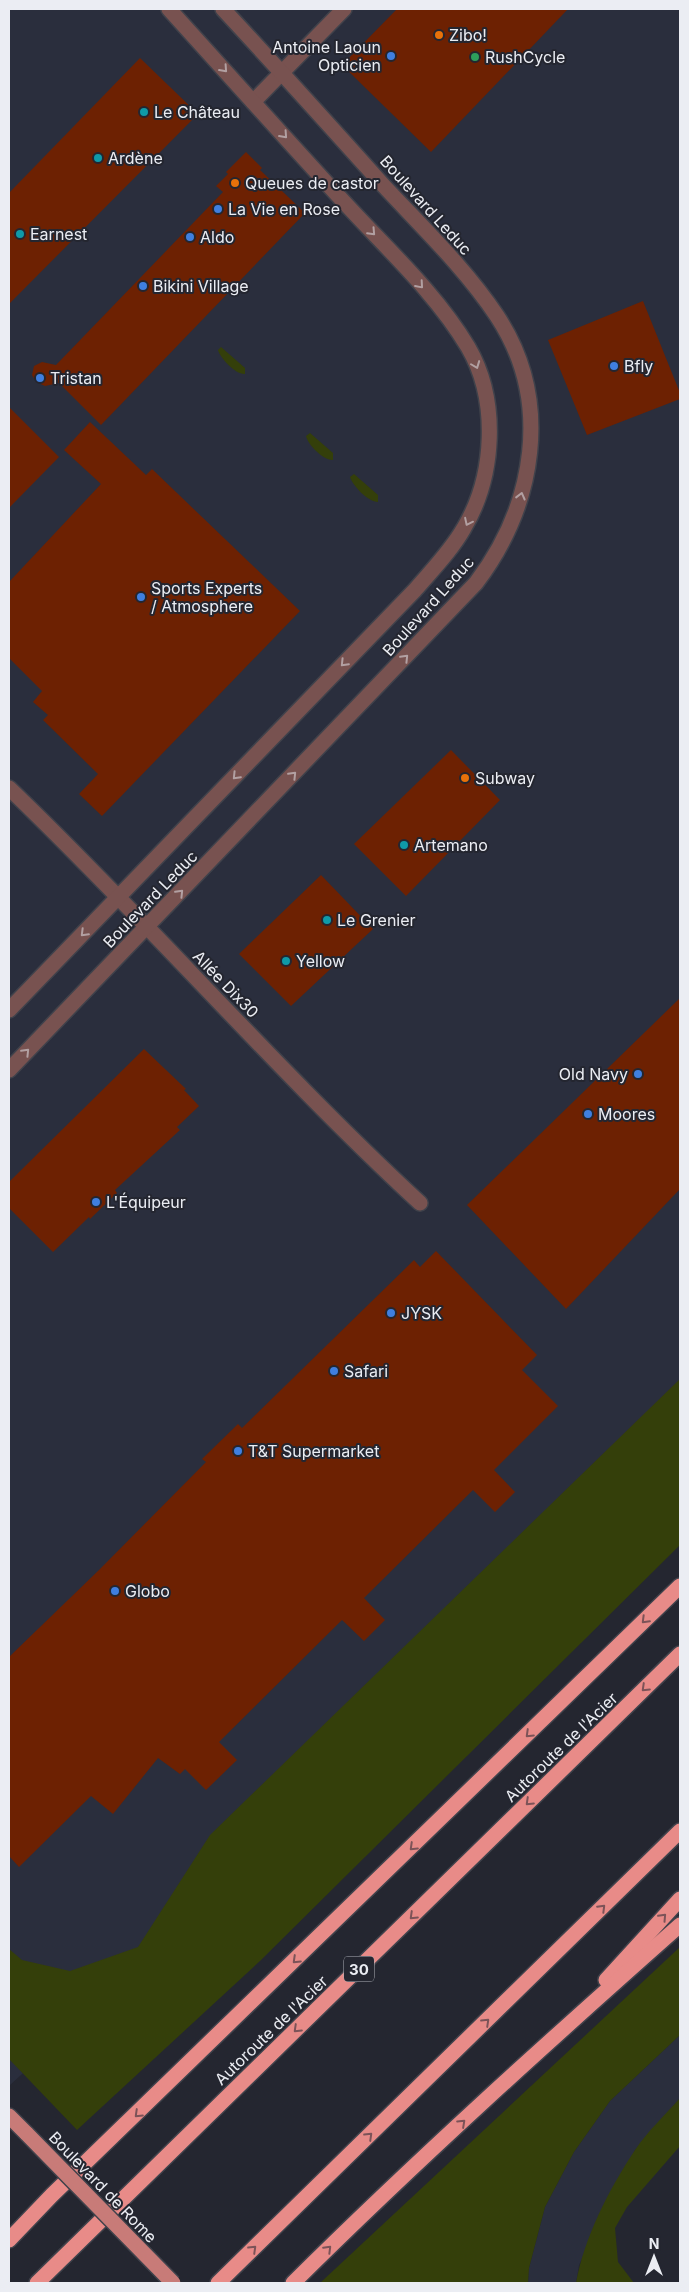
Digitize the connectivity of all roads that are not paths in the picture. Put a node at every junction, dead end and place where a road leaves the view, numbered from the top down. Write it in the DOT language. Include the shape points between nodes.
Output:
graph roads {
  1 [pos="168,9"];
  2 [pos="223,9"];
  3 [pos="344,9"];
  4 [pos="282,73"];
  5 [pos="254,102"];
  6 [pos="9,788"];
  7 [pos="118,898"];
  8 [pos="146,928"];
  9 [pos="9,1010"];
  10 [pos="9,1070"];
  11 [pos="420,1203"];
  12 [pos="680,1586"];
  13 [pos="680,1654"];
  14 [pos="680,1831"];
  15 [pos="680,1899"];
  16 [pos="680,1925"];
  17 [pos="547,2043"];
  18 [pos="9,2116"];
  19 [pos="52,2195"];
  20 [pos="9,2233"];
  21 [pos="9,2240"];
  22 [pos="37,2283"];
  23 [pos="173,2283"];
  24 [pos="218,2283"];
  25 [pos="293,2283"];
  1 -- 5 [label="street, Boulevard Leduc, one-way"];
  2 -- 4 [label="street, Boulevard Leduc"];
  3 -- 4 [label="street"];
  4 -- 5 [label="street"];
  8 -- 4 [label="street, Boulevard Leduc, one-way" via="476,583 511,525 526,472 530,439 528,402 517,356 496,316 456,263"];
  5 -- 7 [label="street, Boulevard Leduc, one-way" via="420,285 468,348 478,369 488,409 486,468 472,514 447,553"];
  6 -- 7 [label="street, Allée Dix30" via="88,864"];
  7 -- 8 [label="street, Allée Dix30"];
  7 -- 9 [label="street, Boulevard Leduc, one-way"];
  10 -- 8 [label="street, Boulevard Leduc, one-way"];
  8 -- 11 [label="street, Allée Dix30"];
  12 -- 19 [label="highway, one-way"];
  13 -- 22 [label="highway, Autoroute de l'Acier / 30, one-way"];
  24 -- 14 [label="highway, one-way"];
  17 -- 15 [label="highway, one-way"];
  16 -- 17 [label="highway"];
  25 -- 17 [label="highway, one-way"];
  18 -- 23 [label="main road, Boulevard de Rome, bridge"];
  19 -- 20 [label="highway"];
  19 -- 21 [label="highway"];
}
